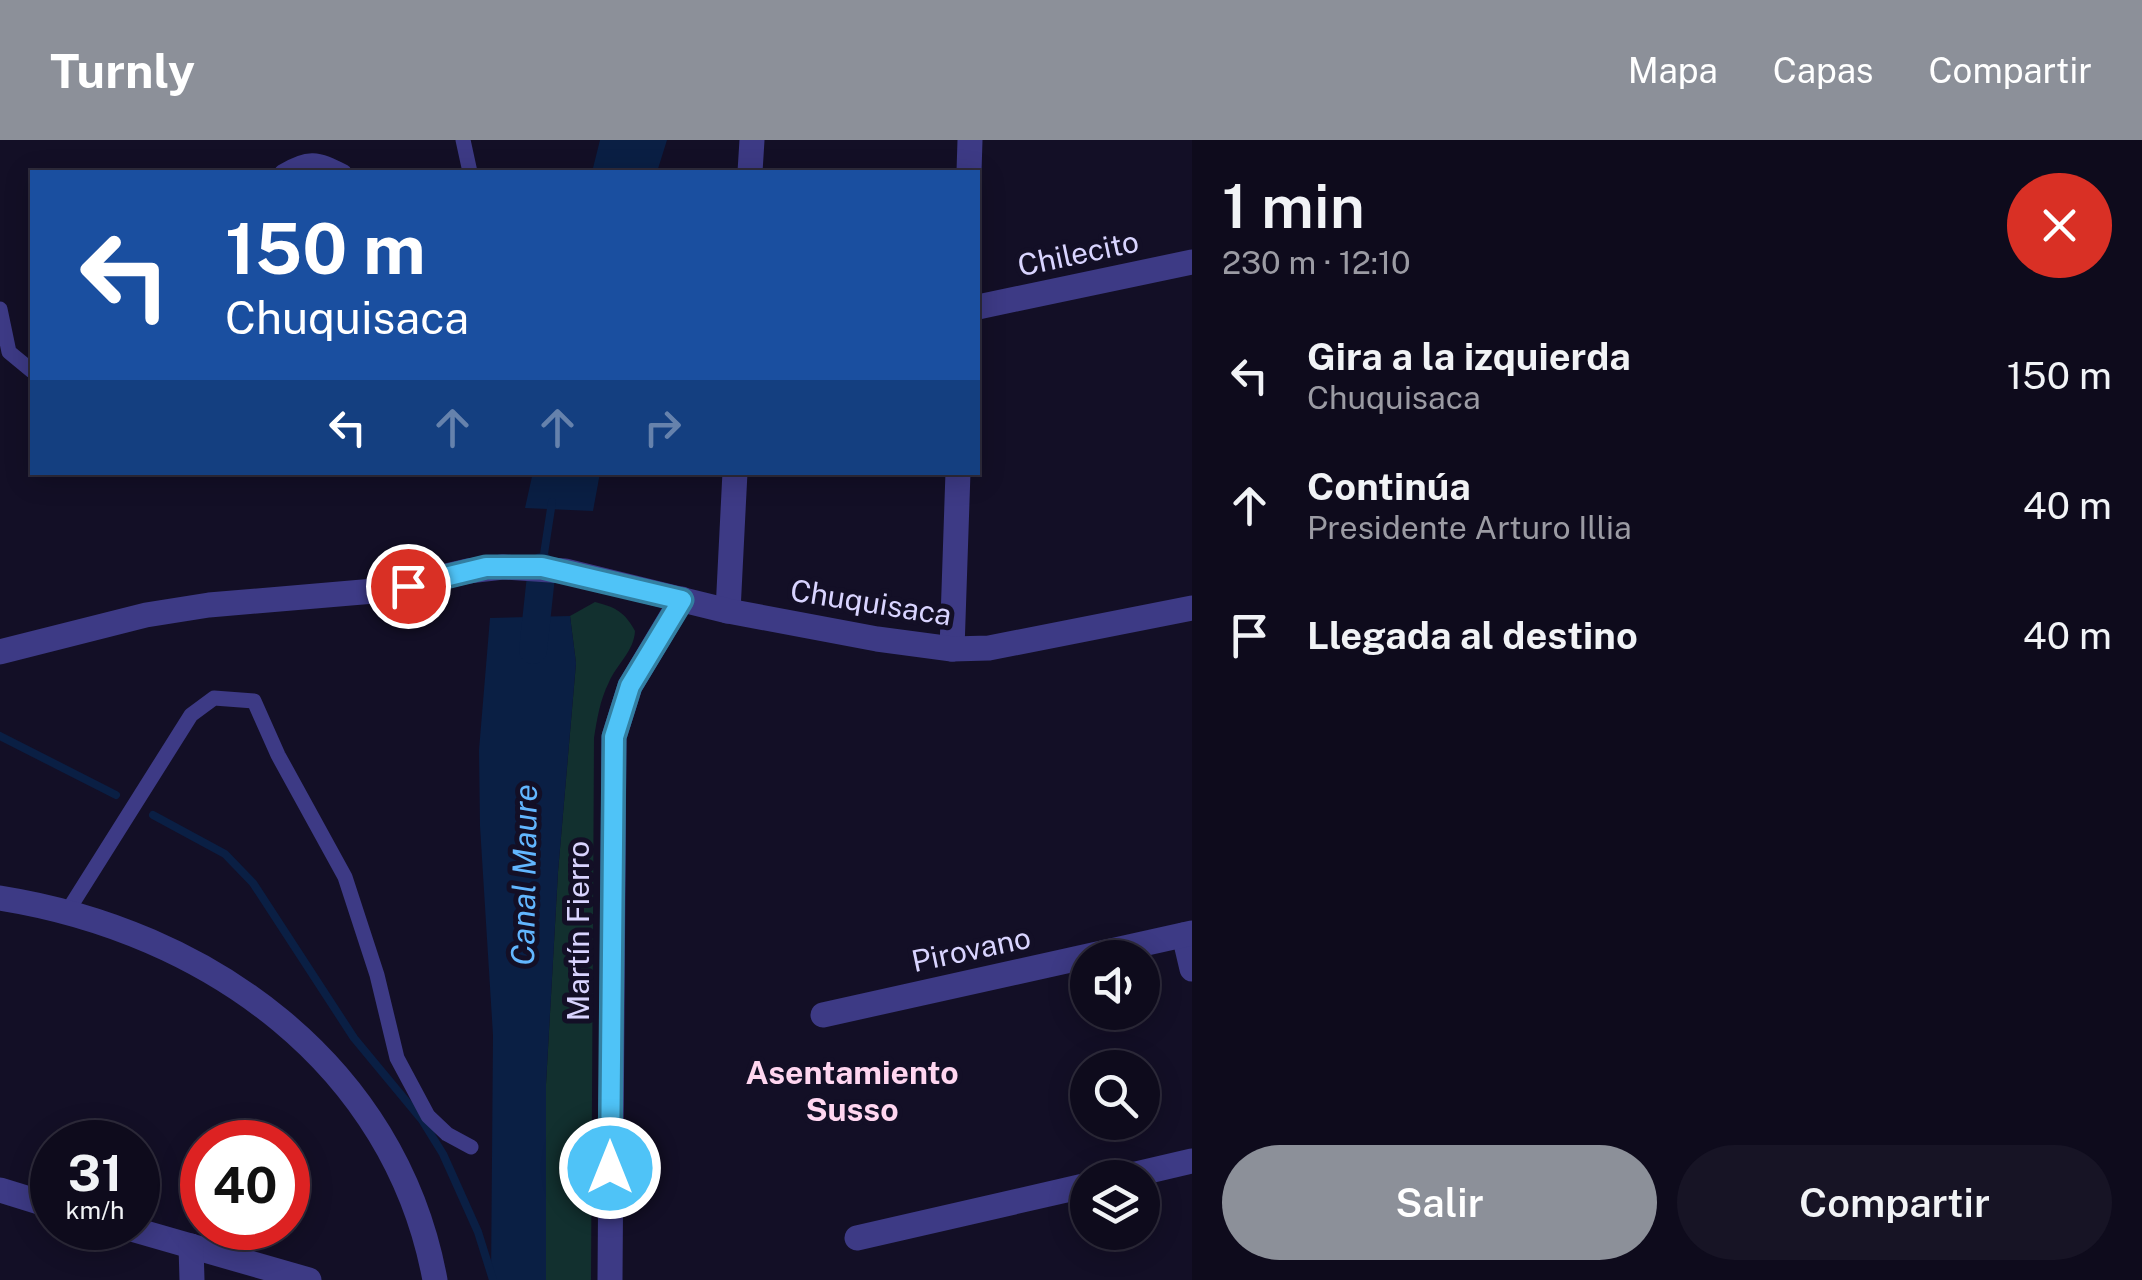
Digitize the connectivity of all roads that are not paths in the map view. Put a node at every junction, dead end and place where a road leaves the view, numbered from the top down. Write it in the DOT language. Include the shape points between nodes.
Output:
graph roads {
  1 [pos="463,140"];
  2 [pos="752,140"];
  3 [pos="970,140"];
  4 [pos="285,170"];
  5 [pos="340,170"];
  6 [pos="470,170"];
  7 [pos="750,170"];
  8 [pos="969,170"];
  9 [pos="1192,262"];
  10 [pos="980,307"];
  11 [pos="0,309"];
  12 [pos="30,369"];
  13 [pos="735,475"];
  14 [pos="958,475"];
  15 [pos="682,600"];
  16 [pos="1192,608"];
  17 [pos="728,611"];
  18 [pos="952,649"];
  19 [pos="0,652"];
  20 [pos="0,898"];
  21 [pos="67,912"];
  22 [pos="1188,934"];
  23 [pos="1192,969"];
  24 [pos="822,1015"];
  25 [pos="471,1147"];
  26 [pos="1192,1161"];
  27 [pos="1160,1168"];
  28 [pos="1070,1189"];
  29 [pos="0,1190"];
  30 [pos="30,1199"];
  31 [pos="857,1238"];
  32 [pos="191,1250"];
  33 [pos="205,1250"];
  34 [pos="192,1280"];
  35 [pos="309,1280"];
  36 [pos="435,1280"];
  37 [pos="610,1280"];
  1 -- 6 [label="lane"];
  2 -- 7 [label="street"];
  3 -- 8 [label="street"];
  4 -- 5 [label="lane" via="320,160"];
  9 -- 10 [label="street, Chilecito"];
  11 -- 12 [label="lane" via="8,352"];
  13 -- 17 [label="street"];
  14 -- 18 [label="street"];
  15 -- 17 [label="street, Chuquisaca"];
  15 -- 19 [label="street, Chuquisaca" via="542,567 486,567 386,590 146,615"];
  15 -- 37 [label="street, Martín Fierro" via="630,686 614,737"];
  16 -- 18 [label="street, Chuquisaca" via="989,648"];
  17 -- 18 [label="street, Chuquisaca"];
  20 -- 21 [label="street"];
  21 -- 25 [label="lane" via="191,715 214,698 254,701 345,878 397,1058 428,1116"];
  21 -- 36 [label="street" via="144,939 232,986 299,1034 348,1084 396,1160 427,1237"];
  22 -- 23 [label="street"];
  22 -- 24 [label="street, Pirovano"];
  26 -- 27 [label="street"];
  28 -- 31 [label="street"];
  29 -- 30 [label="street"];
  32 -- 34 [label="street"];
  33 -- 35 [label="street"];
}
